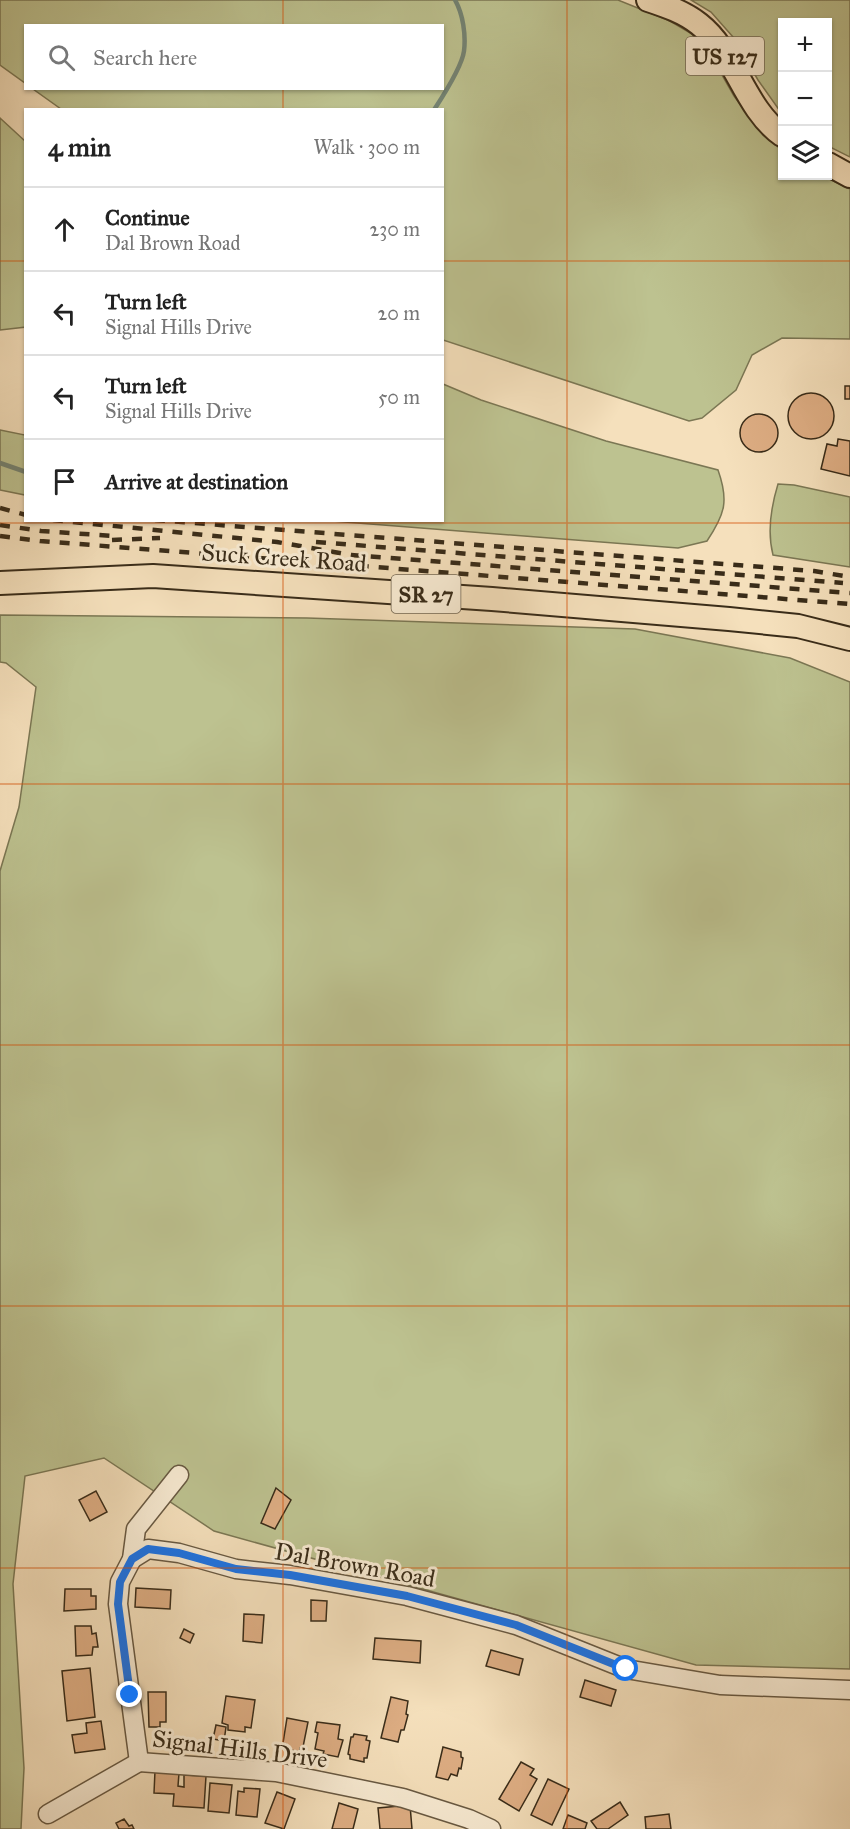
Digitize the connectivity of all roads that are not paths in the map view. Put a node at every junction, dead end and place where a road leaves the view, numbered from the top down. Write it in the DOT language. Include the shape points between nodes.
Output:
graph roads {
  1 [pos="648,0"];
  2 [pos="778,132"];
  3 [pos="832,166"];
  4 [pos="850,176"];
  5 [pos="0,583"];
  6 [pos="850,639"];
  7 [pos="179,1475"];
  8 [pos="132,1559"];
  9 [pos="850,1690"];
  10 [pos="139,1762"];
  11 [pos="48,1814"];
  12 [pos="470,1819"];
  13 [pos="453,1829"];
  14 [pos="491,1829"];
  1 -- 2 [label="main road, US 127" via="700,25 720,47 744,89"];
  3 -- 4 [label="main road"];
  5 -- 6 [label="main road, Suck Creek Road / SR 27" via="165,577 729,619 798,626"];
  7 -- 8 [label="street, Signal Hills Drive" via="136,1529"];
  8 -- 9 [label="street, Dal Brown Road" via="148,1549 179,1553 236,1569 407,1596 516,1625 626,1669 720,1685"];
  8 -- 10 [label="street, Signal Hills Drive" via="120,1582 118,1604"];
  10 -- 11 [label="street"];
  10 -- 12 [label="street, Signal Hills Drive" via="276,1772 403,1798"];
  12 -- 13 [label="street"];
  12 -- 14 [label="street, Signal Hills Drive"];
}
